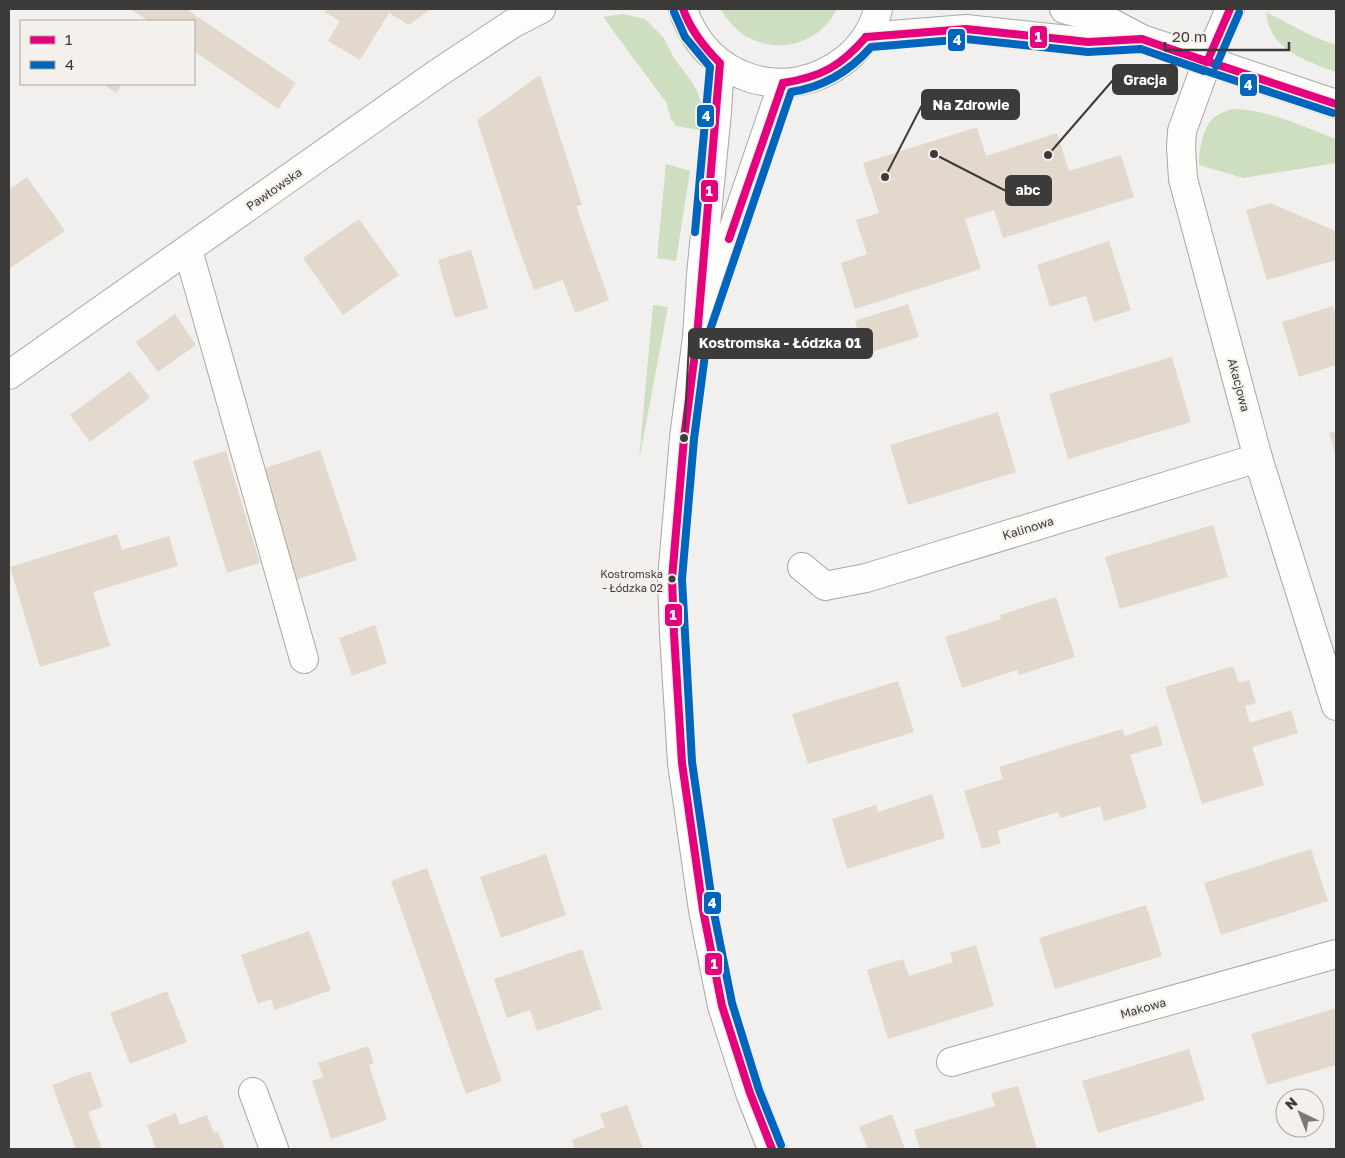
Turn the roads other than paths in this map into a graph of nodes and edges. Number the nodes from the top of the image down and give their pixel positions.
1 (683, 9) edge
2 (878, 9) edge
3 (1064, 9) edge
4 (1230, 9) edge
5 (522, 13) edge
6 (866, 37) junction
7 (1142, 39) junction
8 (1207, 62) junction
9 (720, 63) junction
10 (783, 83) junction
11 (1336, 104) edge
12 (188, 250) junction
13 (697, 337) junction
14 (9, 375) edge
15 (1258, 458) junction
16 (802, 567) dead end
17 (304, 659) dead end
18 (1336, 706) edge
19 (1336, 954) edge
20 (951, 1062) dead end
21 (253, 1092) dead end
22 (274, 1149) edge
23 (772, 1149) edge

1 - 9 street
2 - 6 street
3 - 7 street
4 - 8 street, Akacjowa
5 - 12 street, Pawłowska
6 - 7 street
6 - 10 street
7 - 8 street
8 - 11 street
8 - 15 street, Akacjowa
9 - 10 street
9 - 13 street
10 - 13 street
12 - 14 street, Pawłowska
12 - 17 street
13 - 23 street
15 - 16 street, Kalinowa
15 - 18 street, Akacjowa
19 - 20 street, Makowa
21 - 22 street

